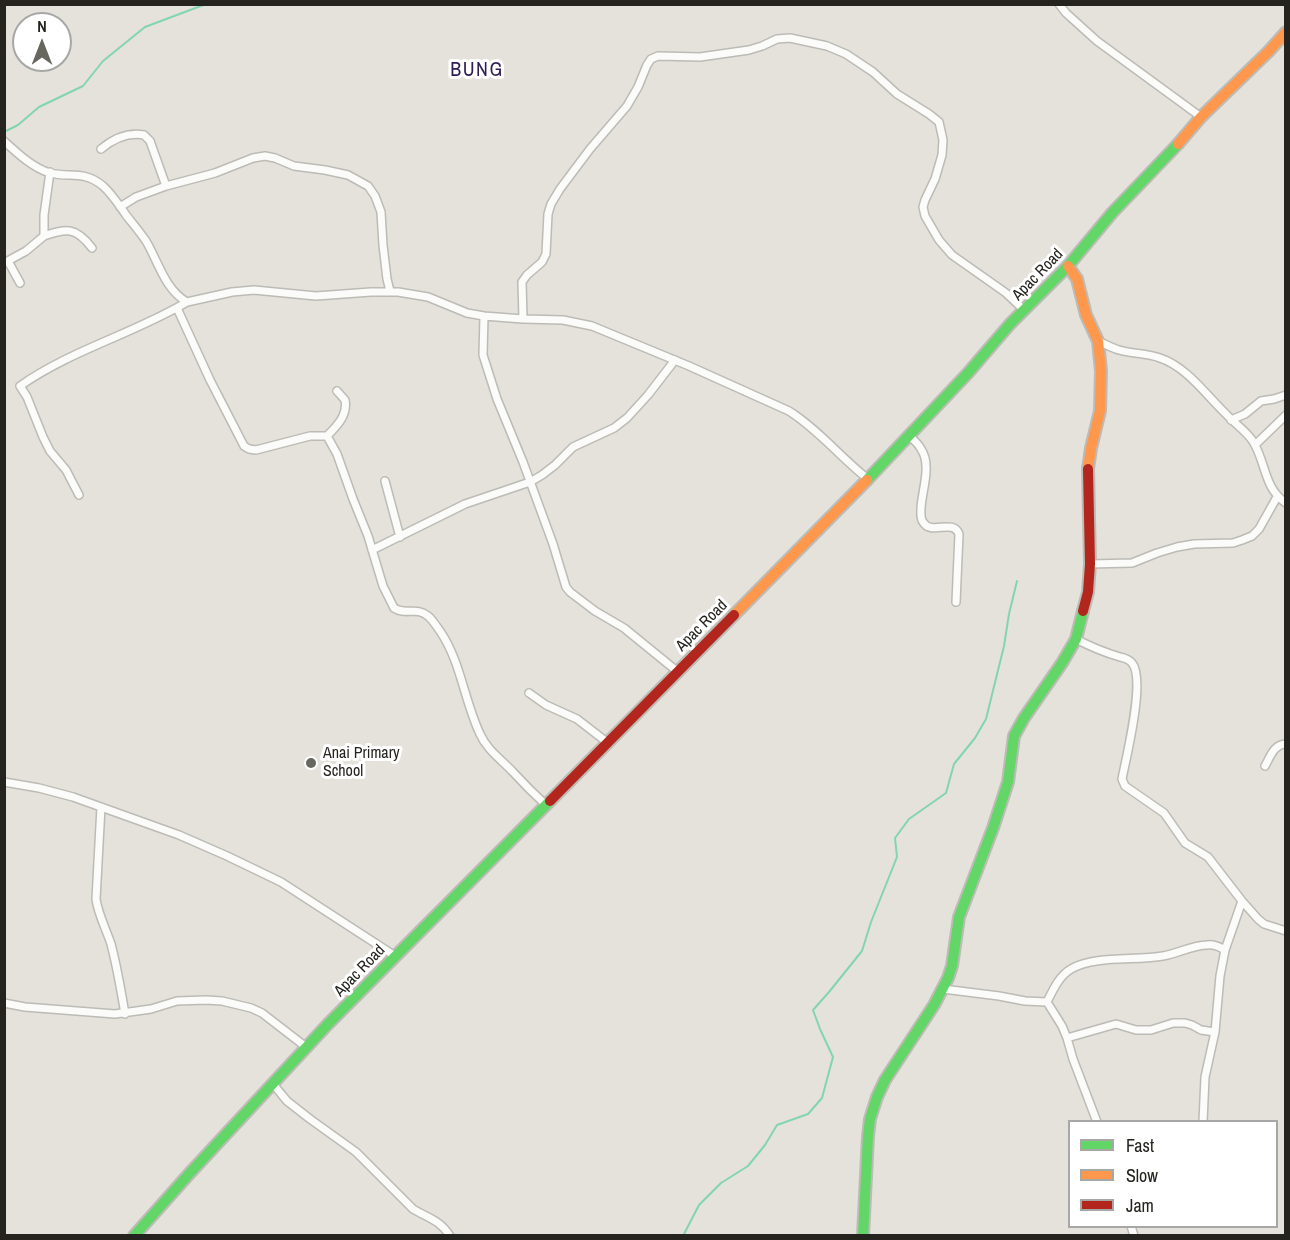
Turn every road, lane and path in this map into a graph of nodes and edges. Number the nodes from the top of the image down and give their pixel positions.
1 (1059, 4) edge
2 (1286, 32) edge
3 (1201, 117) junction
4 (4, 141) edge
5 (100, 149) dead end
6 (50, 172) junction
7 (166, 186) junction
8 (120, 207) junction
9 (44, 236) junction
10 (92, 248) dead end
11 (6, 262) edge
12 (1068, 266) junction
13 (20, 284) dead end
14 (390, 291) junction
15 (187, 302) junction
16 (177, 308) junction
17 (1024, 310) junction
18 (484, 316) junction
19 (523, 319) junction
20 (1098, 341) junction
21 (675, 360) junction
22 (337, 391) dead end
23 (1286, 395) edge
24 (1286, 415) edge
25 (1231, 420) junction
26 (908, 435) junction
27 (327, 436) junction
28 (1255, 445) junction
29 (868, 479) junction
30 (385, 481) dead end
31 (530, 482) junction
32 (79, 495) dead end
33 (1277, 497) junction
34 (1286, 503) edge
35 (400, 537) junction
36 (372, 550) junction
37 (1090, 564) junction
38 (956, 602) dead end
39 (1076, 639) junction
40 (678, 672) junction
41 (529, 693) dead end
42 (608, 743) junction
43 (1286, 744) edge
44 (1265, 766) dead end
45 (4, 782) edge
46 (546, 805) junction
47 (101, 807) junction
48 (1242, 901) junction
49 (1286, 931) edge
50 (1225, 950) junction
51 (395, 956) junction
52 (943, 989) junction
53 (1047, 1002) junction
54 (4, 1003) edge
55 (125, 1014) junction
56 (1215, 1032) junction
57 (1067, 1038) junction
58 (306, 1047) junction
59 (273, 1084) junction
60 (1096, 1120) edge
61 (1203, 1120) edge
62 (134, 1236) edge
63 (450, 1236) edge
64 (863, 1236) edge

1 - 3 street
2 - 3 main road, Apac Road
3 - 12 main road, Apac Road
4 - 6 street
5 - 7 street
6 - 8 street
6 - 9 street
7 - 8 street
7 - 14 street
8 - 15 street
9 - 10 street
9 - 11 street
11 - 13 street
12 - 17 main road, Apac Road
12 - 20 main road
14 - 15 street
14 - 18 street
15 - 16 street
16 - 27 street
16 - 32 street
17 - 19 street
17 - 26 main road, Apac Road
18 - 19 street
18 - 31 street
19 - 21 street
20 - 25 street
20 - 37 main road
21 - 29 street
21 - 31 street
22 - 27 street
23 - 25 street
24 - 28 street
25 - 28 street
26 - 29 main road, Apac Road
26 - 38 street
27 - 36 street
28 - 33 street
29 - 40 main road, Apac Road
30 - 35 street
31 - 35 street
31 - 40 street
33 - 34 street
33 - 37 street
35 - 36 street
36 - 46 street
37 - 39 main road
39 - 48 street
39 - 52 main road
40 - 42 main road, Apac Road
41 - 42 street
42 - 46 main road, Apac Road
43 - 44 street
45 - 47 street
46 - 51 main road, Apac Road
47 - 51 street
47 - 55 street
48 - 49 street
48 - 50 street
50 - 53 street
50 - 56 street
51 - 58 main road, Apac Road
52 - 53 street
52 - 64 main road
53 - 57 street
54 - 55 street
55 - 58 street
56 - 57 street
56 - 61 street
57 - 60 street
58 - 59 main road, Apac Road
59 - 62 main road, Apac Road
59 - 63 street

